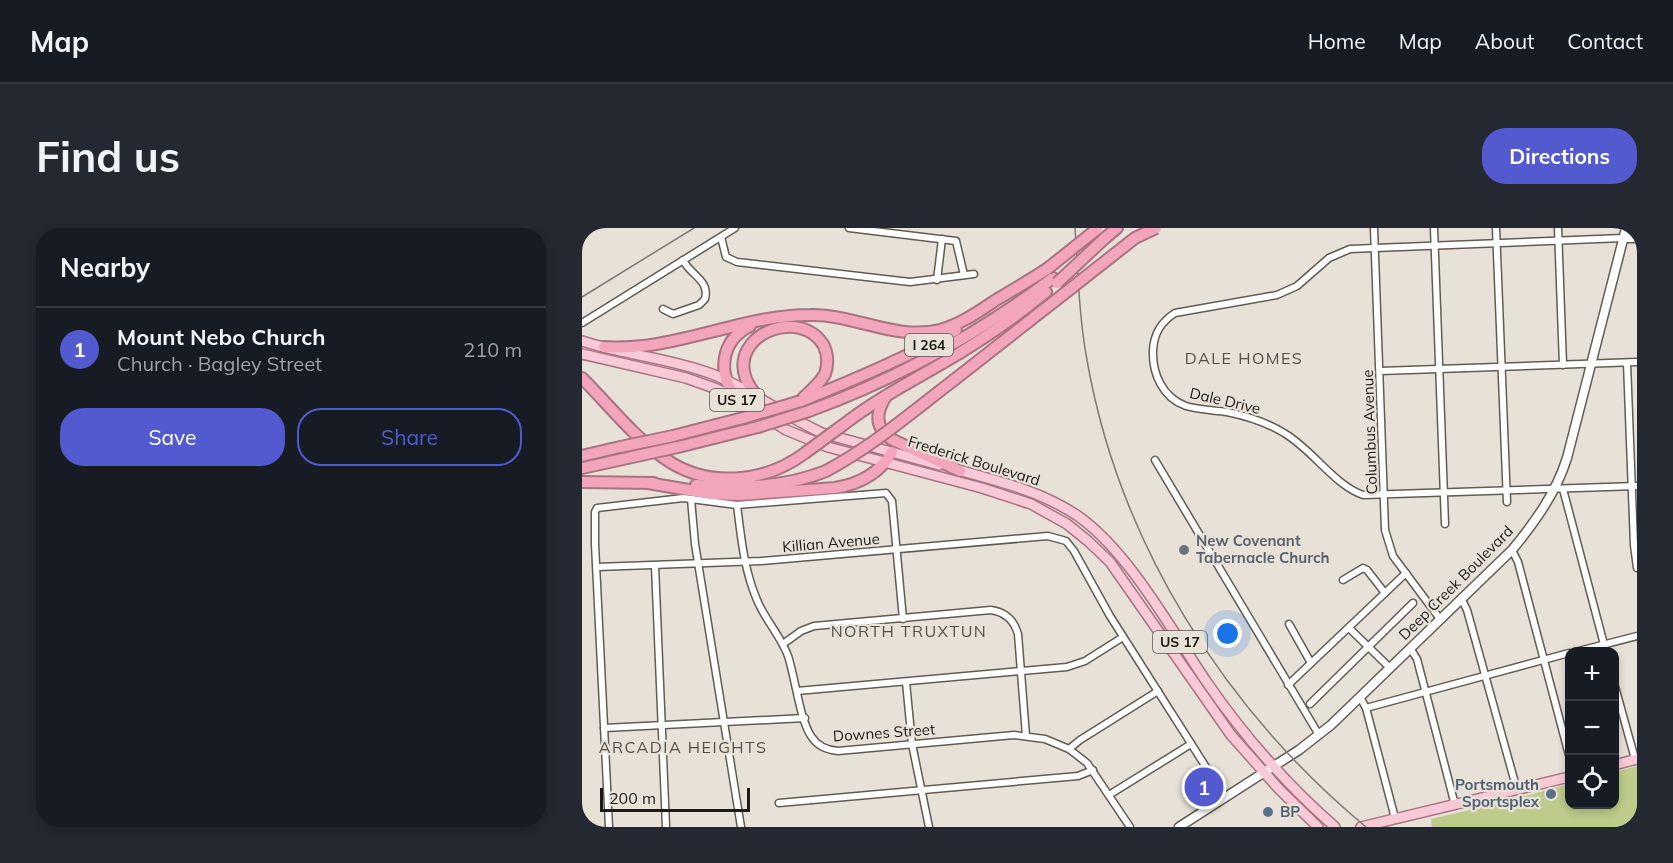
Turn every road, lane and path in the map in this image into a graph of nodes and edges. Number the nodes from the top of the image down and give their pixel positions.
1 (735, 228) edge
2 (849, 228) edge
3 (1098, 228) edge
4 (1117, 228) edge
5 (1156, 228) edge
6 (1374, 228) edge
7 (1434, 228) edge
8 (1496, 228) edge
9 (1558, 228) edge
10 (1626, 228) edge
11 (721, 237) junction
12 (1623, 238) junction
13 (1637, 238) edge
14 (942, 239) junction
15 (1558, 241) junction
16 (1497, 243) junction
17 (1435, 245) junction
18 (1375, 248) junction
19 (683, 260) junction
20 (974, 273) dead end
21 (964, 275) junction
22 (1052, 277) junction
23 (937, 280) junction
24 (663, 309) dead end
25 (773, 317) junction
26 (582, 323) edge
27 (582, 341) edge
28 (604, 347) junction
29 (582, 354) edge
30 (1637, 362) edge
31 (1627, 363) junction
32 (1591, 364) junction
33 (1563, 365) junction
34 (1501, 367) junction
35 (1439, 369) junction
36 (1380, 371) junction
37 (582, 378) edge
38 (725, 380) junction
39 (889, 393) junction
40 (737, 399) junction
41 (759, 399) junction
42 (801, 401) junction
43 (892, 452) junction
44 (582, 456) edge
45 (1155, 460) dead end
46 (885, 464) junction
47 (582, 468) edge
48 (960, 471) junction
49 (582, 482) edge
50 (648, 483) junction
51 (1634, 486) edge
52 (1559, 490) junction
53 (1506, 492) junction
54 (1443, 494) junction
55 (1384, 495) junction
56 (691, 499) junction
57 (1507, 502) dead end
58 (737, 505) junction
59 (1084, 521) junction
60 (1444, 524) dead end
61 (1077, 531) junction
62 (1067, 543) junction
63 (897, 549) junction
64 (1512, 550) junction
65 (746, 562) junction
66 (698, 564) junction
67 (655, 566) junction
68 (597, 567) junction
69 (1637, 568) edge
70 (1406, 573) junction
71 (1343, 580) dead end
72 (1385, 593) junction
73 (1461, 598) junction
74 (1413, 603) dead end
75 (903, 619) junction
76 (1440, 619) junction
77 (1289, 624) dead end
78 (1349, 628) junction
79 (1637, 636) edge
80 (1123, 637) junction
81 (783, 644) junction
82 (1368, 646) junction
83 (1605, 647) edge
84 (1608, 647) edge
85 (1410, 648) junction
86 (1565, 654) edge
87 (1545, 659) junction
88 (1311, 663) junction
89 (1390, 668) junction
90 (1021, 671) junction
91 (1485, 675) junction
92 (906, 682) junction
93 (1288, 685) junction
94 (1426, 690) junction
95 (797, 691) junction
96 (1158, 691) junction
97 (1360, 697) junction
98 (1619, 700) edge
99 (1310, 704) dead end
100 (1366, 708) junction
101 (805, 718) junction
102 (725, 723) junction
103 (661, 726) junction
104 (604, 728) junction
105 (1318, 735) junction
106 (1026, 736) junction
107 (1565, 739) edge
108 (912, 744) junction
109 (1191, 744) junction
110 (1069, 749) junction
111 (1636, 759) edge
112 (1619, 764) edge
113 (1273, 766) junction
114 (1093, 770) junction
115 (1263, 772) junction
116 (1565, 778) edge
117 (920, 790) junction
118 (1516, 790) junction
119 (1109, 795) junction
120 (1225, 797) junction
121 (779, 803) dead end
122 (1455, 804) junction
123 (1395, 818) junction
124 (609, 827) edge
125 (666, 827) edge
126 (741, 827) edge
127 (929, 827) edge
128 (1130, 827) edge
129 (1179, 827) edge
130 (1318, 827) edge
131 (1335, 827) edge
132 (1361, 827) edge

1 - 11 street
2 - 14 street
3 - 22 highway, I 264, bridge
4 - 22 highway, I 264, bridge
5 - 50 highway, bridge
6 - 18 street, Columbus Avenue
7 - 17 street
8 - 16 street
9 - 15 street
10 - 12 street, Deep Creek Boulevard
11 - 19 street
11 - 23 street
12 - 13 street
12 - 15 street, Dale Drive
12 - 32 street, Deep Creek Boulevard
14 - 21 street
14 - 23 street
15 - 16 street, Dale Drive
15 - 33 street
16 - 17 street, Dale Drive
16 - 34 street
17 - 18 street, Dale Drive
17 - 35 street
18 - 36 street, Columbus Avenue
18 - 55 street, Dale Drive
19 - 24 street
19 - 26 street
20 - 21 street
21 - 23 street
22 - 25 highway
22 - 39 highway
22 - 42 highway, I 264
22 - 47 highway, I 264, bridge
25 - 28 highway
25 - 38 highway
27 - 28 main road, Frederick Boulevard / US 17
28 - 38 main road, Frederick Boulevard / US 17
29 - 40 main road, Frederick Boulevard / US 17
30 - 31 street
31 - 32 street
31 - 51 street
32 - 33 street
32 - 52 street, Deep Creek Boulevard
33 - 34 street
34 - 35 street
34 - 53 street
35 - 36 street
35 - 54 street
36 - 55 street, Columbus Avenue
37 - 39 highway, bridge
38 - 40 highway
38 - 41 main road, Frederick Boulevard / US 17
39 - 48 highway
40 - 46 main road, Frederick Boulevard / US 17
41 - 42 highway
41 - 43 main road, Frederick Boulevard / US 17
42 - 44 highway, I 264, bridge
43 - 46 highway
43 - 48 main road, Frederick Boulevard / US 17
45 - 93 street
46 - 50 highway
46 - 61 main road, Frederick Boulevard / US 17
48 - 59 main road, Frederick Boulevard / US 17
49 - 50 highway
51 - 52 street, Dale Drive
51 - 69 street
52 - 53 street, Dale Drive
52 - 64 street, Deep Creek Boulevard
52 - 83 street
53 - 54 street, Dale Drive
53 - 57 street
54 - 55 street, Dale Drive
54 - 60 street
55 - 70 street, Columbus Avenue
56 - 58 street
56 - 66 street
56 - 68 street
58 - 63 street
58 - 65 street, Downes Street
59 - 61 street
59 - 113 main road, Frederick Boulevard / US 17
61 - 62 street
61 - 115 main road, Frederick Boulevard / US 17
62 - 63 street, Killian Avenue
62 - 80 street
63 - 65 street, Killian Avenue
63 - 75 street
64 - 73 street, Deep Creek Boulevard
64 - 87 street
65 - 66 street, Killian Avenue
65 - 81 street, Downes Street
66 - 67 street, Killian Avenue
66 - 102 street
67 - 68 street, Killian Avenue
67 - 103 street
68 - 104 street
70 - 72 street
70 - 76 street, Columbus Avenue
71 - 72 street
72 - 78 street
73 - 76 street, Deep Creek Boulevard
73 - 91 street
74 - 82 street
75 - 81 street
75 - 90 street
76 - 85 street, Deep Creek Boulevard
77 - 88 street
78 - 82 street
78 - 88 street
79 - 84 street
80 - 90 street
80 - 96 street
81 - 95 street, Downes Street
82 - 89 street
82 - 99 street
85 - 89 street, Deep Creek Boulevard
85 - 94 street
86 - 87 street
87 - 91 street
87 - 107 street
88 - 93 street
89 - 97 street, Deep Creek Boulevard
90 - 92 street
90 - 106 street
91 - 94 street
91 - 118 street
92 - 95 street
92 - 108 street
93 - 105 street
94 - 100 street
94 - 122 street
95 - 101 street, Downes Street
96 - 109 street
96 - 110 street
97 - 100 street
97 - 105 street, Deep Creek Boulevard
98 - 111 street
100 - 123 street
101 - 102 street
101 - 108 street, Downes Street
102 - 103 street
102 - 126 street
103 - 104 street
103 - 125 street
104 - 124 street
105 - 113 street, Deep Creek Boulevard
106 - 108 street, Downes Street
106 - 110 street, Downes Street
108 - 117 street
109 - 119 street
109 - 120 street
110 - 114 street, Downes Street
111 - 112 main road
113 - 115 street, Deep Creek Boulevard
113 - 131 main road, Frederick Boulevard / US 17
114 - 117 street
114 - 119 street, Downes Street
115 - 120 street, Deep Creek Boulevard
115 - 130 main road, Frederick Boulevard / US 17
116 - 118 main road
117 - 121 street
117 - 127 street
118 - 122 main road
119 - 128 street, Downes Street
120 - 129 street, Deep Creek Boulevard
122 - 123 main road
123 - 132 main road

